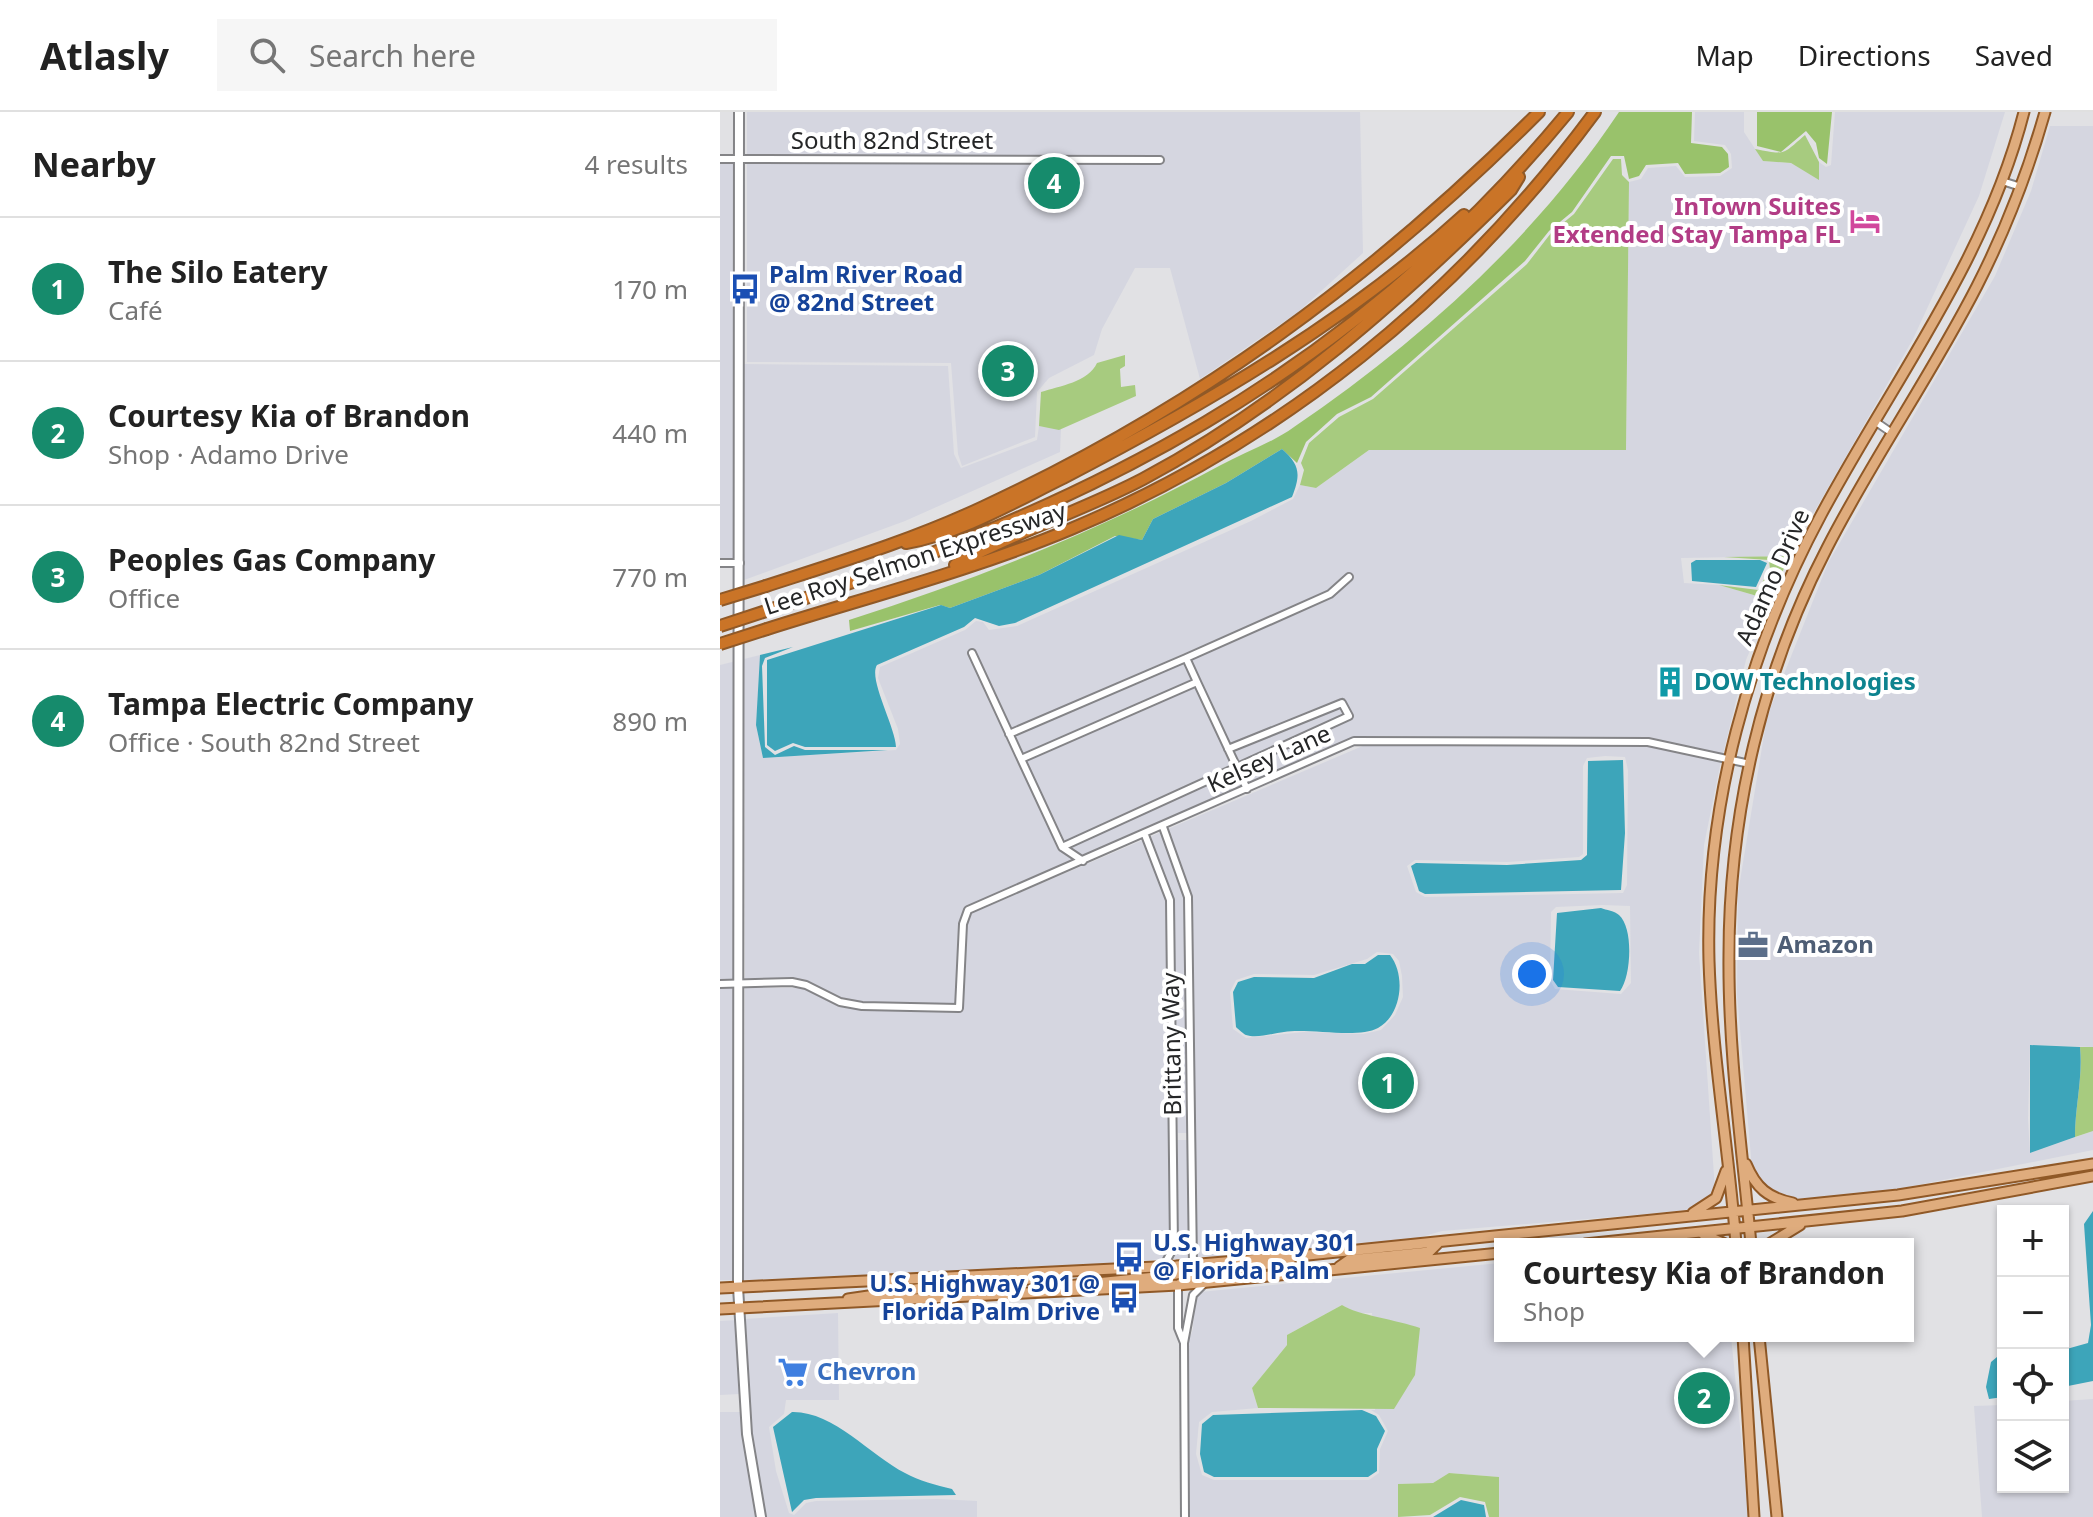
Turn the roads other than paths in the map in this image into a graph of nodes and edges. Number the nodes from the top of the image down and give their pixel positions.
1 (739, 112) edge
2 (1539, 112) edge
3 (1568, 112) edge
4 (1595, 112) edge
5 (2024, 112) edge
6 (2045, 112) edge
7 (1533, 155) junction
8 (720, 159) edge
9 (739, 159) junction
10 (1160, 160) dead end
11 (1510, 180) junction
12 (2002, 181) junction
13 (2021, 187) junction
14 (1876, 422) junction
15 (1892, 433) junction
16 (887, 547) junction
17 (720, 563) edge
18 (740, 563) junction
19 (944, 574) junction
20 (1349, 577) dead end
21 (720, 600) edge
22 (720, 626) edge
23 (720, 644) edge
24 (972, 653) dead end
25 (1186, 658) junction
26 (1197, 682) junction
27 (1009, 734) junction
28 (1228, 749) junction
29 (1021, 759) junction
30 (1731, 759) junction
31 (1750, 764) junction
32 (1237, 767) junction
33 (1247, 789) junction
34 (1163, 827) junction
35 (1145, 835) junction
36 (1062, 847) junction
37 (1084, 861) junction
38 (720, 984) edge
39 (741, 984) junction
40 (1171, 1006) junction
41 (1189, 1006) junction
42 (1191, 1136) junction
43 (1174, 1137) junction
44 (1743, 1157) junction
45 (2093, 1164) edge
46 (1728, 1168) junction
47 (2093, 1176) edge
48 (1804, 1205) junction
49 (1748, 1211) junction
50 (1733, 1212) junction
51 (1684, 1217) junction
52 (1807, 1221) junction
53 (1749, 1227) junction
54 (1734, 1228) junction
55 (1695, 1232) junction
56 (1640, 1238) edge
57 (1710, 1238) edge
58 (1735, 1238) edge
59 (1750, 1238) edge
60 (1779, 1238) edge
61 (1439, 1242) junction
62 (1494, 1254) edge
63 (1308, 1255) junction
64 (1193, 1265) junction
65 (1163, 1267) junction
66 (1336, 1269) junction
67 (1079, 1271) junction
68 (953, 1277) junction
69 (1207, 1282) junction
70 (1178, 1285) junction
71 (738, 1287) junction
72 (720, 1288) edge
73 (1021, 1294) junction
74 (952, 1298) junction
75 (830, 1304) junction
76 (739, 1308) junction
77 (720, 1309) edge
78 (1743, 1342) edge
79 (1760, 1342) edge
80 (1184, 1343) junction
81 (761, 1517) edge
82 (1185, 1517) edge
83 (1754, 1517) edge
84 (1777, 1517) edge

1 - 9 street
2 - 16 highway, Lee Roy Selmon Expressway
3 - 7 highway
4 - 19 highway, Lee Roy Selmon Expressway
5 - 12 main road, Adamo Drive
6 - 13 main road, Adamo Drive
7 - 11 highway
7 - 19 highway
8 - 9 street, South 82nd Street
9 - 10 street, South 82nd Street
9 - 18 street
11 - 16 highway
11 - 22 highway, bridge
12 - 13 street
12 - 14 main road, Adamo Drive
13 - 15 main road, Adamo Drive
14 - 15 street
14 - 30 main road, Adamo Drive
15 - 31 main road, Adamo Drive
16 - 21 highway, Lee Roy Selmon Expressway, bridge
17 - 18 street
18 - 39 street
19 - 23 highway, Lee Roy Selmon Expressway, bridge
20 - 25 street
24 - 27 street
25 - 26 street
25 - 27 street
26 - 28 street
26 - 29 street
27 - 29 street
28 - 32 street
28 - 32 street
29 - 36 street
30 - 31 street, Kelsey Lane
30 - 33 street, Kelsey Lane
30 - 46 main road, Adamo Drive
31 - 44 main road, Adamo Drive
32 - 33 street
32 - 36 street
33 - 34 street, Kelsey Lane
34 - 35 street, Kelsey Lane
34 - 41 street, Brittany Way
35 - 37 street, Kelsey Lane
35 - 40 street, Brittany Way
36 - 37 street
37 - 39 street, Kelsey Lane
38 - 39 street
39 - 71 street
40 - 41 street
40 - 43 street, Brittany Way
41 - 42 street, Brittany Way
42 - 43 street
42 - 64 street, Brittany Way
43 - 65 street, Brittany Way
44 - 48 main road
44 - 49 main road, Adamo Drive
45 - 48 main road
46 - 50 main road, Adamo Drive
46 - 51 main road
47 - 52 main road
48 - 49 main road
49 - 50 main road
49 - 53 main road, Adamo Drive
50 - 51 main road
50 - 54 main road, Adamo Drive
51 - 61 main road
52 - 53 main road
52 - 60 main road
53 - 54 main road
53 - 59 main road, Adamo Drive
54 - 55 main road
54 - 58 main road, Adamo Drive
55 - 56 main road
55 - 57 main road
61 - 63 main road
61 - 66 main road
62 - 66 main road
63 - 64 main road
63 - 70 main road
64 - 65 main road
64 - 73 main road
65 - 67 main road
66 - 69 main road
67 - 68 main road
67 - 74 main road
68 - 71 main road
68 - 75 main road
69 - 70 main road
69 - 80 street
70 - 73 main road
70 - 80 street
71 - 72 main road
71 - 76 street
73 - 74 main road
74 - 75 main road
75 - 76 main road
76 - 77 main road
76 - 81 street
78 - 83 main road
79 - 84 main road
80 - 82 street

